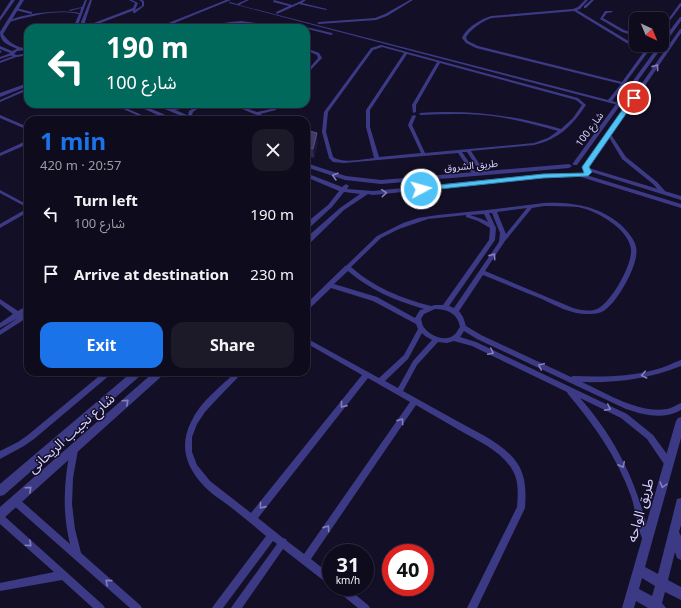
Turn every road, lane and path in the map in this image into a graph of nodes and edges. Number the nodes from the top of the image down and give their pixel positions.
1 (13, 0) edge
2 (22, 0) edge
3 (86, 0) edge
4 (91, 0) edge
5 (130, 0) edge
6 (140, 0) edge
7 (248, 0) edge
8 (305, 0) edge
9 (406, 0) edge
10 (412, 0) edge
11 (587, 0) edge
12 (593, 0) edge
13 (274, 1) dead end
14 (215, 2) dead end
15 (230, 2) edge
16 (300, 3) junction
17 (681, 4) edge
18 (10, 6) junction
19 (292, 6) junction
20 (17, 7) junction
21 (84, 7) junction
22 (326, 9) dead end
23 (578, 10) junction
24 (612, 12) dead end
25 (277, 13) junction
26 (81, 14) junction
27 (681, 18) edge
28 (0, 20) edge
29 (669, 20) edge
30 (9, 21) junction
31 (600, 22) junction
32 (606, 22) junction
33 (83, 23) joint
34 (309, 23) junction
35 (77, 24) edge
36 (95, 24) joint
37 (101, 24) edge
38 (175, 24) edge
39 (225, 24) edge
40 (254, 24) edge
41 (317, 25) junction
42 (310, 29) edge
43 (619, 29) junction
44 (611, 30) junction
45 (681, 30) edge
46 (629, 33) edge
47 (331, 34) dead end
48 (669, 34) edge
49 (629, 39) edge
50 (629, 41) edge
51 (0, 47) edge
52 (24, 48) edge
53 (24, 50) edge
54 (0, 51) edge
55 (310, 51) edge
56 (645, 52) edge
57 (656, 52) edge
58 (12, 53) junction
59 (406, 53) junction
60 (24, 55) edge
61 (18, 56) junction
62 (0, 58) edge
63 (24, 58) edge
64 (0, 62) edge
65 (439, 62) junction
66 (310, 69) edge
67 (24, 82) edge
68 (624, 82) junction
69 (24, 86) edge
70 (0, 91) edge
71 (24, 91) edge
72 (0, 95) edge
73 (0, 101) edge
74 (609, 102) junction
75 (618, 104) junction
76 (123, 108) edge
77 (146, 108) edge
78 (180, 108) edge
79 (196, 108) edge
80 (244, 108) edge
81 (168, 109) joint
82 (275, 109) joint
83 (255, 112) junction
84 (414, 114) junction
85 (0, 116) edge
86 (142, 116) edge
87 (164, 116) edge
88 (186, 116) edge
89 (191, 116) edge
90 (264, 116) edge
91 (274, 116) edge
92 (24, 127) edge
93 (562, 131) junction
94 (609, 134) junction
95 (24, 144) edge
96 (469, 151) junction
97 (460, 152) junction
98 (0, 155) edge
99 (424, 155) junction
100 (377, 159) junction
101 (572, 165) junction
102 (310, 167) edge
103 (586, 168) junction
104 (475, 174) junction
105 (484, 174) junction
106 (580, 176) junction
107 (310, 177) edge
108 (353, 180) junction
109 (362, 181) junction
110 (343, 190) junction
111 (0, 191) edge
112 (663, 192) junction
113 (367, 193) junction
114 (681, 198) edge
115 (24, 205) edge
116 (681, 206) edge
117 (530, 208) junction
118 (24, 212) edge
119 (494, 212) junction
120 (486, 213) junction
121 (462, 214) junction
122 (317, 218) junction
123 (328, 222) junction
124 (310, 224) edge
125 (0, 226) edge
126 (493, 228) junction
127 (310, 238) edge
128 (502, 242) junction
129 (347, 267) junction
130 (482, 272) junction
131 (329, 285) junction
132 (0, 301) edge
133 (310, 304) edge
134 (445, 307) junction
135 (430, 308) junction
136 (455, 312) junction
137 (23, 315) edge
138 (418, 322) junction
139 (0, 326) edge
140 (463, 327) junction
141 (421, 330) junction
142 (0, 333) edge
143 (454, 338) junction
144 (436, 340) junction
145 (310, 342) edge
146 (681, 363) edge
147 (367, 374) junction
148 (104, 376) edge
149 (133, 376) edge
150 (156, 376) edge
151 (236, 376) edge
152 (565, 377) junction
153 (380, 381) junction
154 (558, 384) junction
155 (566, 388) junction
156 (400, 392) junction
157 (415, 401) junction
158 (681, 406) edge
159 (681, 421) edge
160 (74, 449) junction
161 (0, 455) edge
162 (669, 464) junction
163 (11, 481) junction
164 (0, 486) edge
165 (0, 491) edge
166 (15, 501) junction
167 (681, 503) edge
168 (0, 514) edge
169 (0, 518) edge
170 (252, 519) junction
171 (674, 531) junction
172 (272, 535) junction
173 (647, 541) junction
174 (283, 542) junction
175 (681, 554) edge
176 (78, 557) junction
177 (305, 560) junction
178 (639, 570) junction
179 (322, 574) edge
180 (63, 575) junction
181 (661, 583) junction
182 (0, 587) edge
183 (633, 592) junction
184 (681, 594) edge
185 (350, 596) edge
186 (657, 607) edge
187 (100, 608) edge
188 (137, 608) edge
189 (217, 608) edge
190 (236, 608) edge
191 (365, 608) edge
192 (472, 608) edge
193 (628, 608) edge

1 - 18 street
2 - 20 street
3 - 21 street
4 - 33 street
5 - 36 street
6 - 37 street
7 - 15 street
8 - 16 street
9 - 34 street
10 - 41 street
11 - 23 street
12 - 23 street
13 - 19 street
14 - 15 street
15 - 25 street
15 - 34 street
15 - 38 street
16 - 19 street
16 - 22 street
17 - 29 street
18 - 20 street
18 - 28 street
19 - 25 street
20 - 21 street
20 - 30 street
21 - 26 street
23 - 31 street
23 - 44 street
23 - 68 street
24 - 32 street
25 - 34 street
26 - 30 street
26 - 35 street
27 - 48 street, شارع 100
30 - 52 street
31 - 32 street
31 - 44 street
32 - 43 street
33 - 36 street
34 - 41 street
39 - 40 street
41 - 74 street
42 - 47 street
43 - 44 street
43 - 46 street
44 - 49 street
44 - 50 street
94 -> 45 street, شارع 100
51 - 58 street
53 - 58 street
54 - 58 street
55 - 66 street
56 - 68 street
57 - 75 street, شارع 100
58 - 61 street
58 - 62 street
59 - 65 street
59 - 100 street
59 - 100 street
60 - 61 street
61 - 63 street
61 - 64 street
65 - 84 street
65 - 93 street
67 - 70 street
68 - 74 street
69 - 72 street
71 - 73 street
74 - 75 street
75 - 101 street, شارع 100
76 - 86 street
77 - 87 street
78 - 81 street
79 - 89 street
80 - 83 street
81 - 88 street
82 - 83 street
82 - 91 street
83 - 90 street
84 - 93 street
84 - 99 street
85 - 92 street
93 - 96 street
94 - 103 street, شارع 100
94 - 112 street
95 - 98 street
96 - 97 street
96 - 105 street
97 - 99 street
97 - 104 street
99 - 100 street
101 - 103 street
101 - 105 street, طريق الشروق
101 - 106 street
108 -> 102 street, طريق الشروق
103 - 106 street, شارع 100
103 - 112 street
104 - 105 street, طريق الشروق
104 - 109 street, طريق الشروق
113 -> 106 street, طريق الشروق
106 - 116 street, طريق الشروق
107 - 110 street, طريق الشروق
108 - 109 street, طريق الشروق
108 - 110 street
109 - 113 street
110 - 113 street, طريق الشروق
110 - 122 street
111 - 115 street
112 - 114 street
113 - 123 street
117 - 119 street
117 - 128 street
117 - 130 street
118 - 125 street
119 - 120 street
119 - 128 street
120 - 121 street
120 - 126 street
121 - 126 street
121 - 129 street
122 - 123 street
122 - 124 street
123 - 127 street
126 - 134 street
130 -> 128 street
129 - 131 street
129 - 135 street
130 - 136 street
131 - 133 street
131 - 138 street
132 - 137 street
134 - 135 street
134 - 136 street
135 - 138 street
136 - 140 street
137 - 139 street
137 - 142 street
138 - 141 street
140 - 143 street
152 -> 140 street
141 - 144 street
141 - 153 street
143 - 144 street
143 -> 154 street
144 - 156 street
145 - 147 street
146 -> 152 street
147 - 153 street
147 -> 170 street
148 - 161 street
149 - 163 street, شارع نجيب الريحانى
160 -> 150 street, شارع نجيب الريحانى
151 - 170 street
152 - 154 street
152 - 158 street
153 - 156 street
154 - 155 street
155 -> 162 street
155 -> 173 street
156 - 157 street
177 -> 157 street
157 - 192 street
159 - 162 street, طريق الواحه
166 -> 160 street, شارع نجيب الريحانى
160 - 176 street
162 -> 173 street, طريق الواحه
163 - 164 street
163 - 165 street, شارع نجيب الريحانى
166 - 168 street, شارع نجيب الريحانى
166 - 176 street
167 - 171 street
169 -> 180 street
170 - 172 street
171 - 175 street
171 - 181 street
172 - 174 street
172 - 189 street
173 - 178 street, طريق الواحه
174 - 177 street
174 - 190 street
188 -> 176 street
177 - 179 street
178 - 181 street
178 - 183 street, طريق الواحه
180 - 182 street
180 - 187 street
181 - 184 street
181 - 186 street
183 - 186 street
183 - 193 street, طريق الواحه
185 - 191 street

